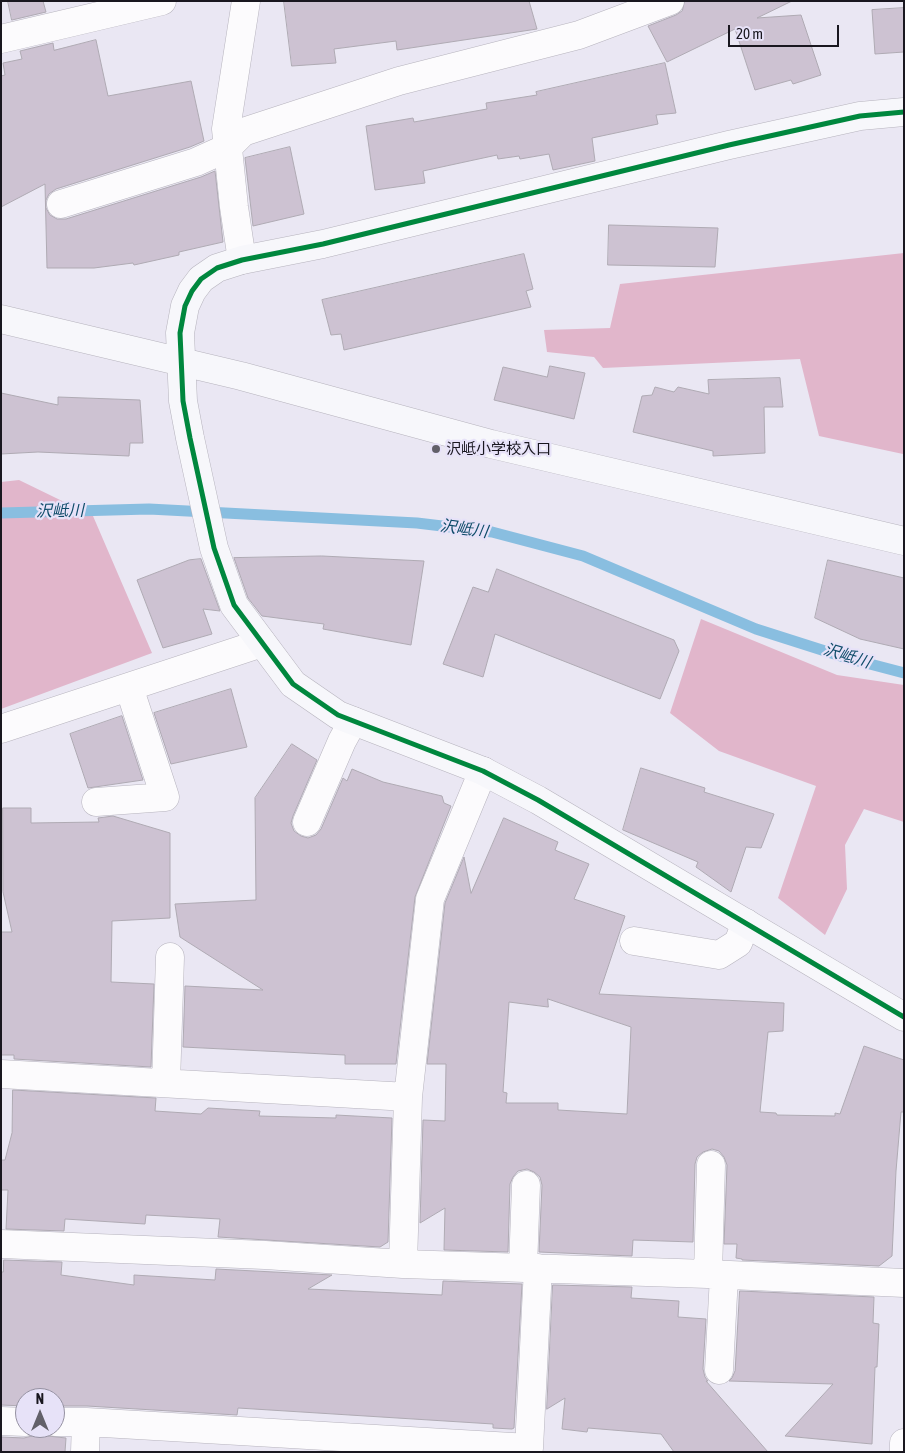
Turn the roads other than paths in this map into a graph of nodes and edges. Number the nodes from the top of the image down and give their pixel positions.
1 (162, 1) edge
2 (246, 1) edge
3 (670, 1) edge
4 (1, 39) edge
5 (904, 112) edge
6 (227, 148) junction
7 (61, 204) dead end
8 (242, 260) junction
9 (1, 319) edge
10 (180, 361) junction
11 (904, 541) edge
12 (262, 643) junction
13 (129, 687) junction
14 (353, 722) junction
15 (1, 728) edge
16 (483, 771) junction
17 (96, 802) dead end
18 (307, 822) dead end
19 (746, 923) junction
20 (634, 941) dead end
21 (170, 957) dead end
22 (904, 1017) edge
23 (1, 1074) edge
24 (166, 1084) junction
25 (408, 1097) junction
26 (712, 1165) dead end
27 (526, 1185) dead end
28 (1, 1244) edge
29 (403, 1264) junction
30 (530, 1268) junction
31 (716, 1275) junction
32 (904, 1283) edge
33 (719, 1370) dead end
34 (1, 1422) edge
35 (15, 1422) edge
36 (65, 1422) edge
37 (86, 1422) junction
38 (904, 1443) edge
39 (530, 1450) edge
40 (85, 1452) edge
41 (904, 1452) edge

1 - 4 street
2 - 6 street
3 - 6 street
5 - 8 street
6 - 7 street
6 - 8 street
8 - 10 street
9 - 10 street
10 - 11 street
10 - 12 street
12 - 13 street
12 - 14 street
13 - 15 street
13 - 17 street
14 - 16 street
14 - 18 street
16 - 19 street
16 - 25 street
19 - 20 street
19 - 22 street
21 - 24 street
23 - 24 street
24 - 25 street
25 - 29 street
26 - 31 street
27 - 30 street
28 - 29 street
29 - 30 street
30 - 31 street
30 - 39 street
31 - 32 street
31 - 33 street
34 - 35 street
36 - 37 street
37 - 39 street
37 - 40 street
38 - 41 street

